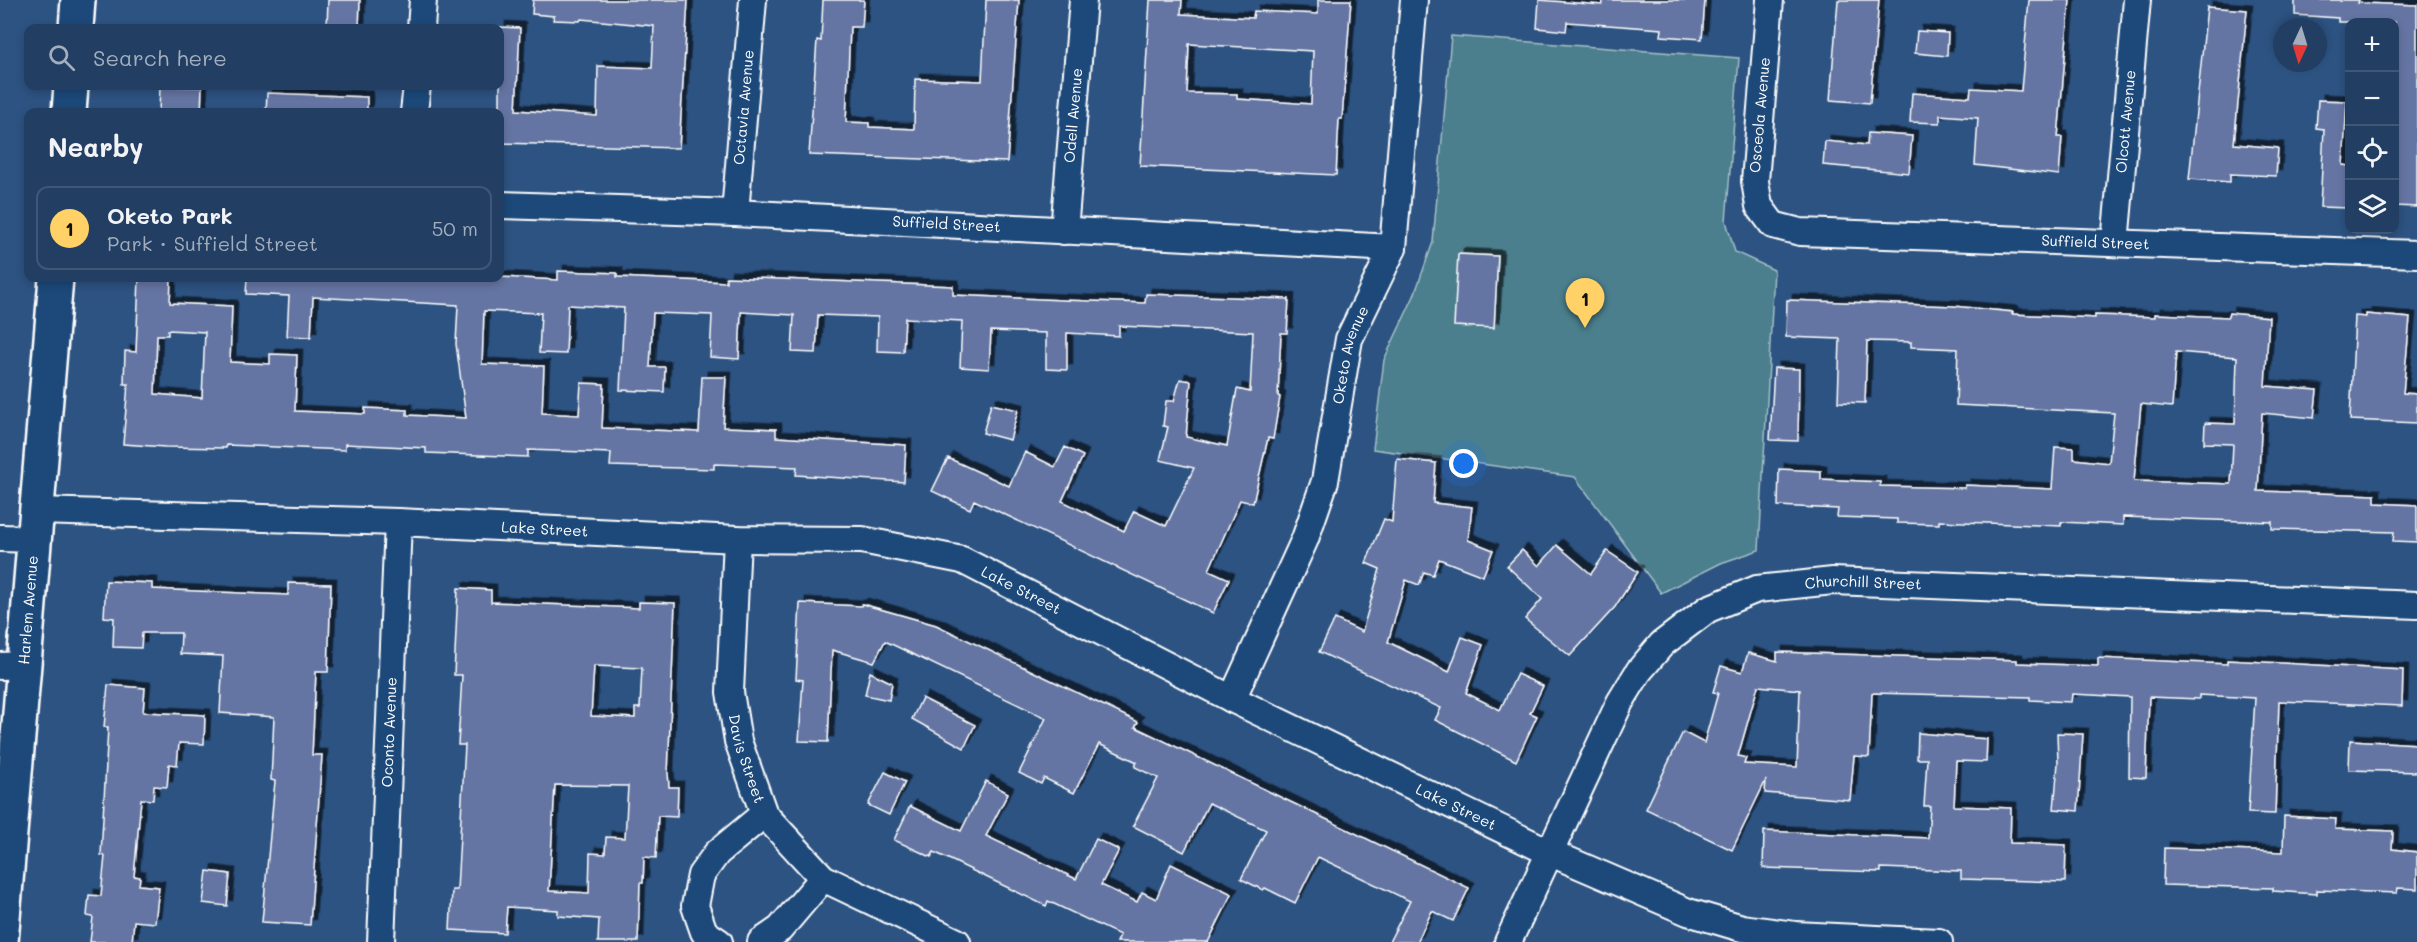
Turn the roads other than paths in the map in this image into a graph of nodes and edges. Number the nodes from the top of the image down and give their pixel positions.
1 (78, 0) edge
2 (423, 0) edge
3 (753, 0) edge
4 (1083, 0) edge
5 (1414, 0) edge
6 (1770, 0) edge
7 (2137, 0) edge
8 (76, 24) edge
9 (421, 24) edge
10 (71, 90) edge
11 (417, 90) edge
12 (69, 108) edge
13 (414, 108) edge
14 (504, 205) edge
15 (735, 213) junction
16 (1773, 225) joint
17 (1064, 231) junction
18 (2115, 243) junction
19 (1393, 248) junction
20 (2417, 254) edge
21 (56, 282) edge
22 (398, 522) junction
23 (37, 525) junction
24 (0, 538) edge
25 (737, 539) junction
26 (2417, 605) edge
27 (13, 665) edge
28 (1232, 699) junction
29 (8, 776) edge
30 (764, 814) junction
31 (1551, 853) junction
32 (822, 878) junction
33 (1, 942) edge
34 (381, 942) edge
35 (719, 942) edge
36 (761, 942) edge
37 (957, 942) edge
38 (1508, 942) edge
39 (1939, 942) edge

1 - 8 main road
2 - 9 street
3 - 15 street, Octavia Avenue
4 - 17 street, Odell Avenue
5 - 19 street, Oketo Avenue
6 - 16 street, Osceola Avenue
7 - 18 street, Olcott Avenue
10 - 12 main road
11 - 13 street
14 - 15 street, Suffield Street
15 - 17 street, Suffield Street
16 - 18 street, Suffield Street
17 - 19 street, Suffield Street
18 - 20 street, Suffield Street
19 - 28 street, Oketo Avenue
21 - 23 main road, Harlem Avenue
22 - 23 street, Lake Street
22 - 25 street, Lake Street
22 - 34 street, Oconto Avenue
23 - 24 street, Lake Street
23 - 27 main road, Harlem Avenue
25 - 28 street, Lake Street
25 - 30 street, Davis Street
26 - 31 street, Churchill Street
27 - 29 main road, Harlem Avenue
28 - 31 street, Lake Street
29 - 33 main road, Harlem Avenue
30 - 32 street, Davis Street
30 - 35 street
31 - 38 street, Churchill Street
31 - 39 street, Lake Street
32 - 36 street
32 - 37 street, Davis Street

